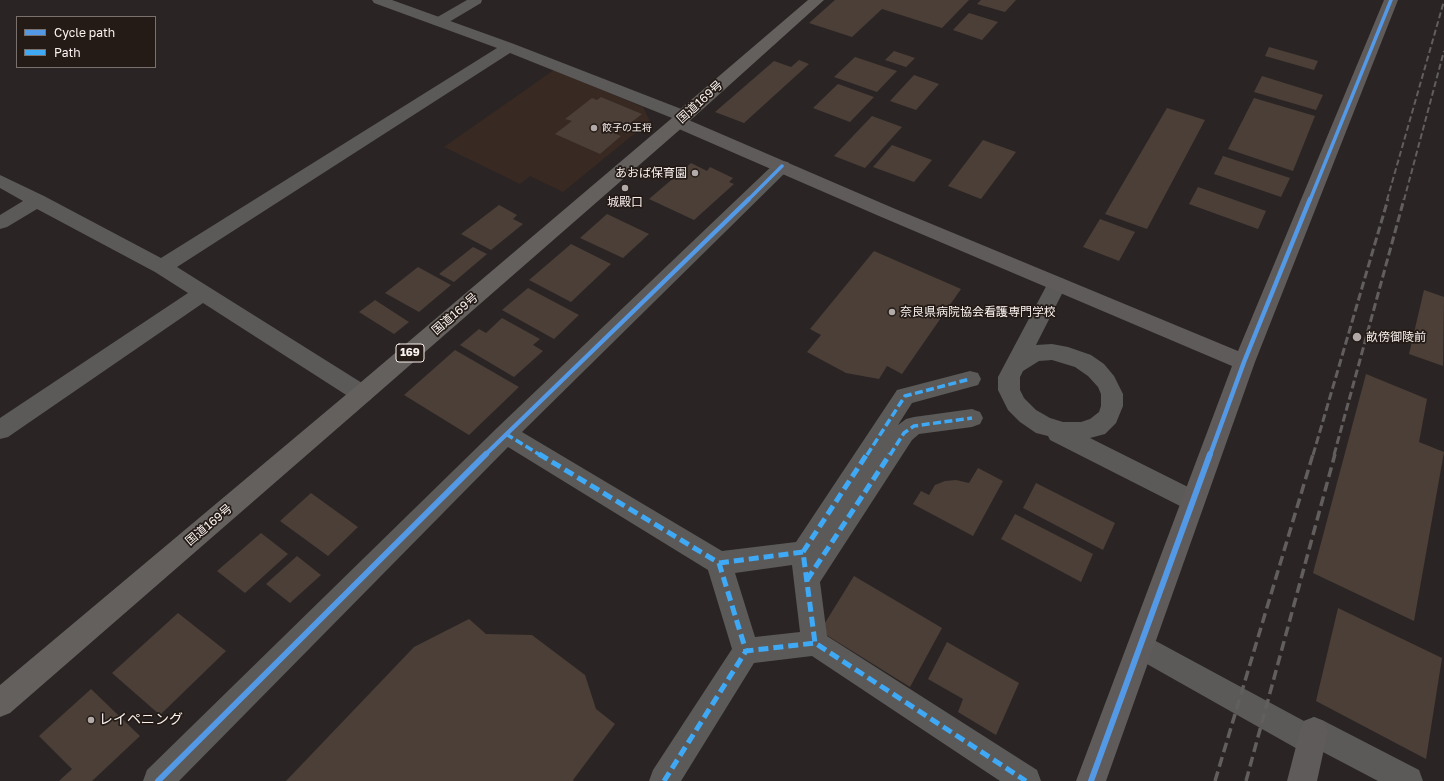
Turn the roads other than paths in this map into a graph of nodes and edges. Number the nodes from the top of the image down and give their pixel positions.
1 (379, 0) edge
2 (476, 0) edge
3 (817, 0) edge
4 (1391, 0) edge
5 (439, 22) junction
6 (509, 47) junction
7 (681, 119) junction
8 (782, 166) junction
9 (0, 181) edge
10 (38, 200) junction
11 (0, 222) edge
12 (162, 267) junction
13 (1057, 284) junction
14 (203, 293) junction
15 (1244, 362) junction
16 (1015, 365) junction
17 (970, 379) dead end
18 (362, 394) junction
19 (972, 418) dead end
20 (1044, 426) junction
21 (0, 430) edge
22 (506, 434) junction
23 (1193, 501) junction
24 (803, 552) junction
25 (719, 564) junction
26 (807, 580) junction
27 (815, 643) junction
28 (1141, 646) junction
29 (746, 651) junction
30 (0, 703) edge
31 (1312, 736) junction
32 (158, 781) edge
33 (664, 781) edge
34 (1026, 781) edge
35 (1091, 781) edge
36 (1302, 781) edge
37 (1408, 781) edge

1 - 5 street
2 - 5 lane
3 - 7 highway, 国道169号 / 169
4 - 15 street
5 - 6 street
6 - 7 street
6 - 12 street
7 - 8 street
7 - 18 highway, 国道169号 / 169
8 - 13 street
8 - 22 street
9 - 10 street
10 - 11 street
10 - 12 street
12 - 14 street
13 - 15 street
13 - 16 street
14 - 18 street
14 - 21 street
15 - 23 street
16 - 20 street
16 - 20 street
17 - 24 street
18 - 30 highway, 国道169号 / 169
19 - 26 street
20 - 23 street
22 - 25 street
22 - 32 street
23 - 28 street
24 - 25 street
24 - 26 street
25 - 29 street
26 - 27 street
27 - 29 street
27 - 34 street
28 - 31 street
28 - 35 street
29 - 33 street
31 - 36 street
31 - 37 street

